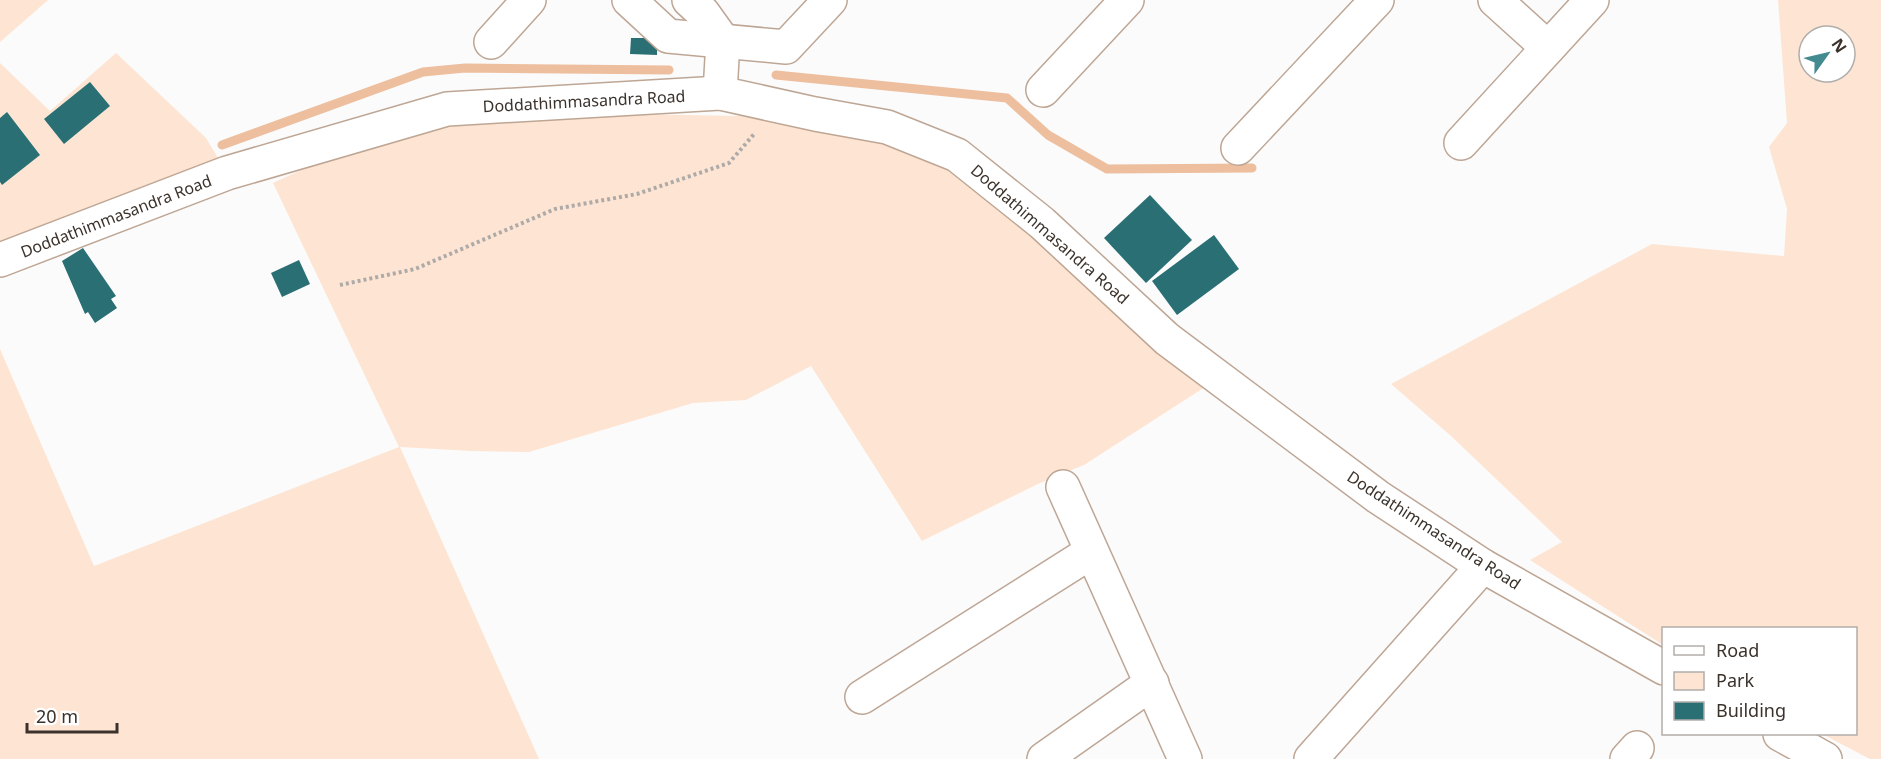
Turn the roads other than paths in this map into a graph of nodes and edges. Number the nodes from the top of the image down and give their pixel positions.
1 (529, 0) edge
2 (629, 0) edge
3 (688, 0) edge
4 (830, 0) edge
5 (1127, 0) edge
6 (1377, 0) edge
7 (1495, 0) edge
8 (1592, 0) edge
9 (723, 41) junction
10 (490, 42) dead end
11 (1548, 48) junction
12 (1043, 90) dead end
13 (720, 93) junction
14 (1461, 143) dead end
15 (1239, 148) dead end
16 (0, 260) edge
17 (1063, 488) dead end
18 (1091, 552) junction
19 (1483, 566) junction
20 (1662, 667) edge
21 (1152, 683) junction
22 (862, 697) dead end
23 (1782, 735) edge
24 (1044, 759) edge
25 (1185, 759) edge
26 (1311, 759) edge
27 (1825, 759) edge

1 - 10 street
2 - 9 street
3 - 9 street
4 - 9 street
5 - 12 street
6 - 15 street
7 - 11 street
8 - 11 street
9 - 13 street
11 - 14 street
13 - 16 street, Doddathimmasandra Road
13 - 19 street, Doddathimmasandra Road
17 - 18 street
18 - 21 street
18 - 22 street
19 - 20 street, Doddathimmasandra Road
19 - 26 street
21 - 24 street
21 - 25 street
23 - 27 street

